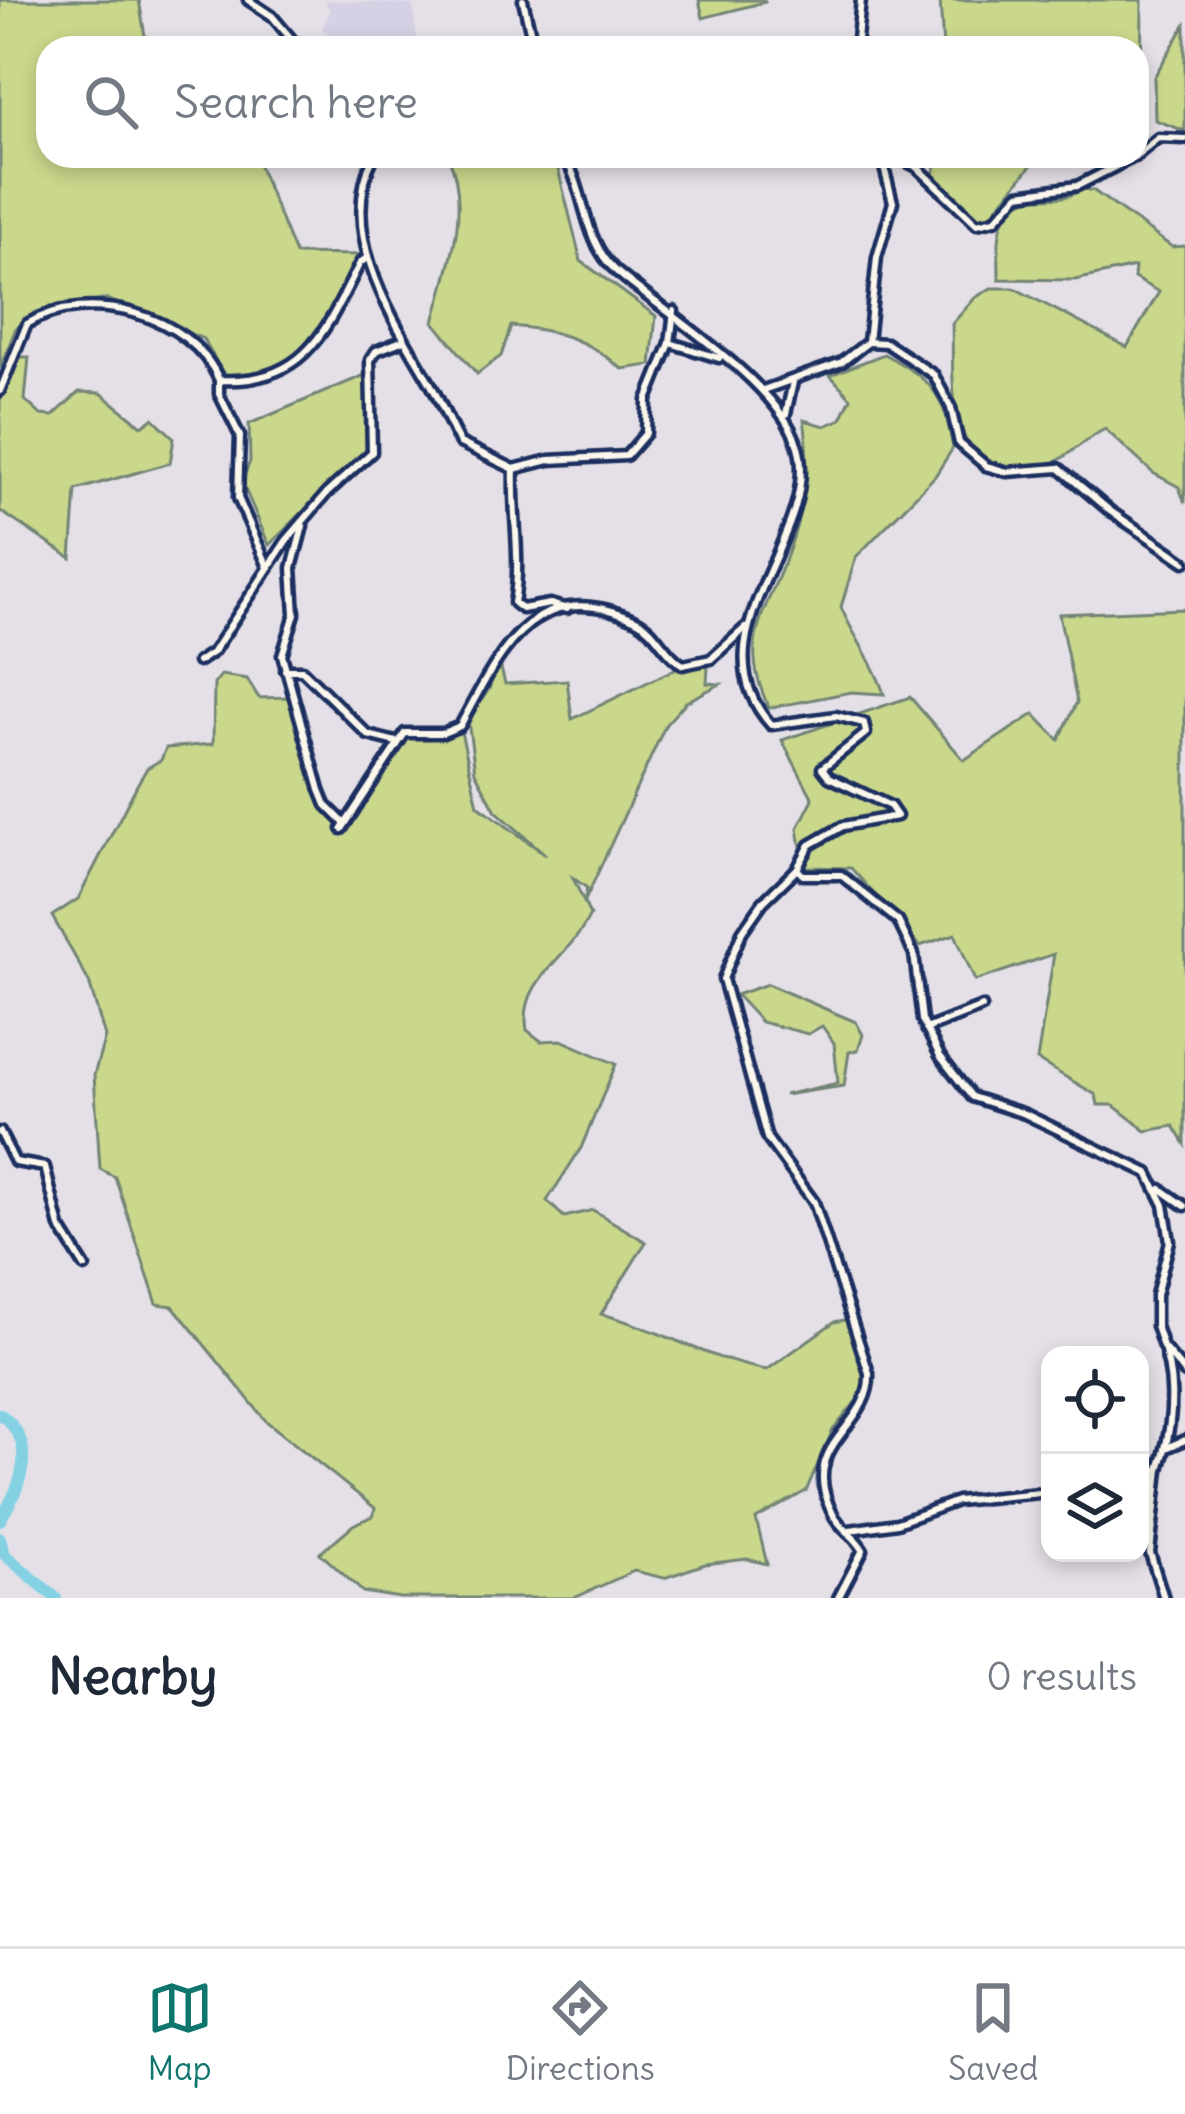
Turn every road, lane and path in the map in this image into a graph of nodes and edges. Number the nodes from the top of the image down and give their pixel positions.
1 (248, 0) edge
2 (523, 0) edge
3 (861, 0) edge
4 (289, 36) edge
5 (531, 36) edge
6 (857, 36) edge
7 (1185, 139) edge
8 (1149, 145) edge
9 (370, 168) edge
10 (572, 168) edge
11 (884, 168) edge
12 (918, 168) edge
13 (1112, 168) edge
14 (368, 257) junction
15 (674, 311) junction
16 (404, 340) junction
17 (868, 342) junction
18 (670, 344) junction
19 (724, 360) junction
20 (219, 380) junction
21 (793, 381) junction
22 (762, 390) junction
23 (0, 391) edge
24 (786, 413) junction
25 (514, 470) junction
26 (304, 523) junction
27 (1185, 562) edge
28 (268, 567) junction
29 (567, 609) junction
30 (748, 626) junction
31 (198, 662) dead end
32 (285, 670) junction
33 (396, 742) junction
34 (797, 869) junction
35 (982, 1007) dead end
36 (926, 1029) junction
37 (0, 1132) edge
38 (1158, 1187) junction
39 (1185, 1206) edge
40 (85, 1268) dead end
41 (1163, 1347) junction
42 (1185, 1373) edge
43 (1185, 1440) edge
44 (1165, 1449) junction
45 (1159, 1469) junction
46 (1149, 1473) edge
47 (1041, 1493) edge
48 (850, 1530) junction
49 (838, 1598) edge
50 (1164, 1598) edge

1 - 4 street
2 - 5 street
3 - 6 street
7 - 8 street
9 - 14 street
10 - 15 street
11 - 17 street
12 - 13 street
14 - 16 street
14 - 20 street
15 - 18 street
15 - 19 street
16 - 25 street
16 - 26 street
17 - 21 street
17 - 27 street
18 - 19 street
18 - 25 street
19 - 22 street
20 - 23 street
20 - 28 street
21 - 22 street
21 - 24 street
22 - 24 street
24 - 30 street
25 - 29 street
26 - 28 street
26 - 32 street
28 - 31 street
29 - 30 street
29 - 33 street
30 - 34 street
32 - 33 street
32 - 33 street
34 - 36 street
34 - 48 street
35 - 36 street
36 - 38 street
37 - 40 street
38 - 39 street
38 - 41 street
41 - 42 street
41 - 44 street
43 - 44 street
44 - 45 street
45 - 46 street
45 - 50 street
47 - 48 street
48 - 49 street

